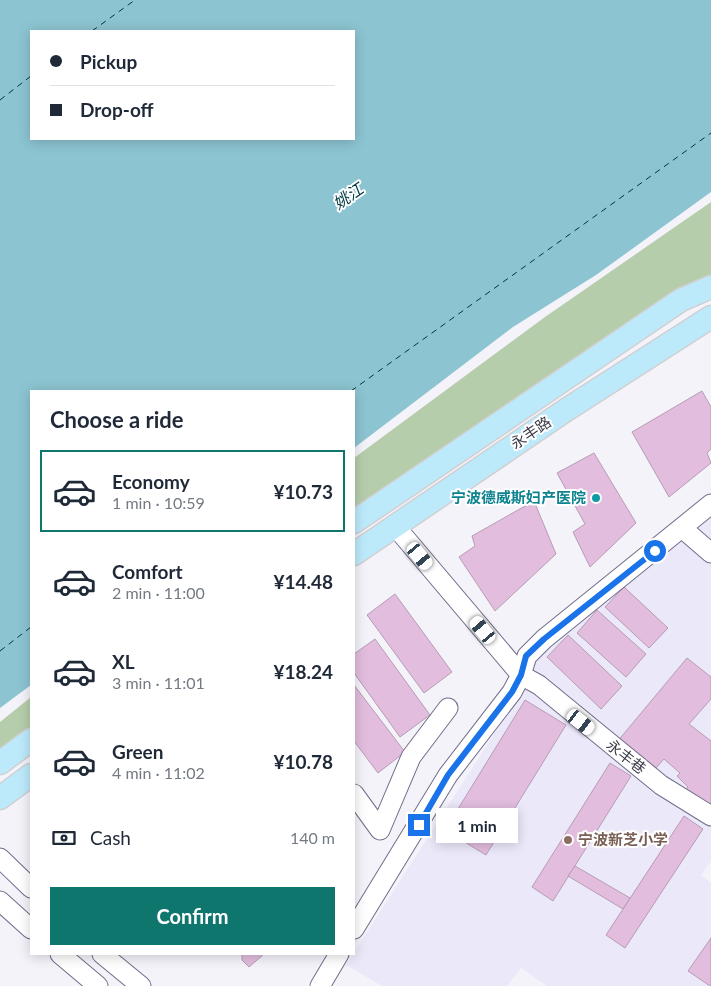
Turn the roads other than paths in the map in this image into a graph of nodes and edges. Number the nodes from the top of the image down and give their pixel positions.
1 (711, 287) edge
2 (711, 317) edge
3 (711, 504) edge
4 (355, 521) edge
5 (395, 526) junction
6 (682, 528) junction
7 (355, 553) edge
8 (711, 553) edge
9 (521, 675) junction
10 (448, 708) dead end
11 (30, 741) edge
12 (0, 763) edge
13 (30, 777) edge
14 (355, 795) edge
15 (0, 798) edge
16 (711, 816) edge
17 (0, 858) edge
18 (30, 887) edge
19 (0, 901) edge
20 (30, 927) edge
21 (355, 927) edge
22 (61, 955) edge
23 (103, 955) edge
24 (338, 955) edge
25 (98, 986) edge
26 (141, 986) edge
27 (320, 986) edge

1 - 4 main road, 永丰路
2 - 5 main road, 永丰路
3 - 6 street
5 - 7 main road, 永丰路
5 - 9 street, 永丰巷
6 - 8 street
6 - 9 street
9 - 16 street, 永丰巷
9 - 21 street
10 - 14 street
11 - 12 main road
13 - 15 main road
17 - 18 street
19 - 20 street
22 - 25 street
23 - 26 street
24 - 27 street

